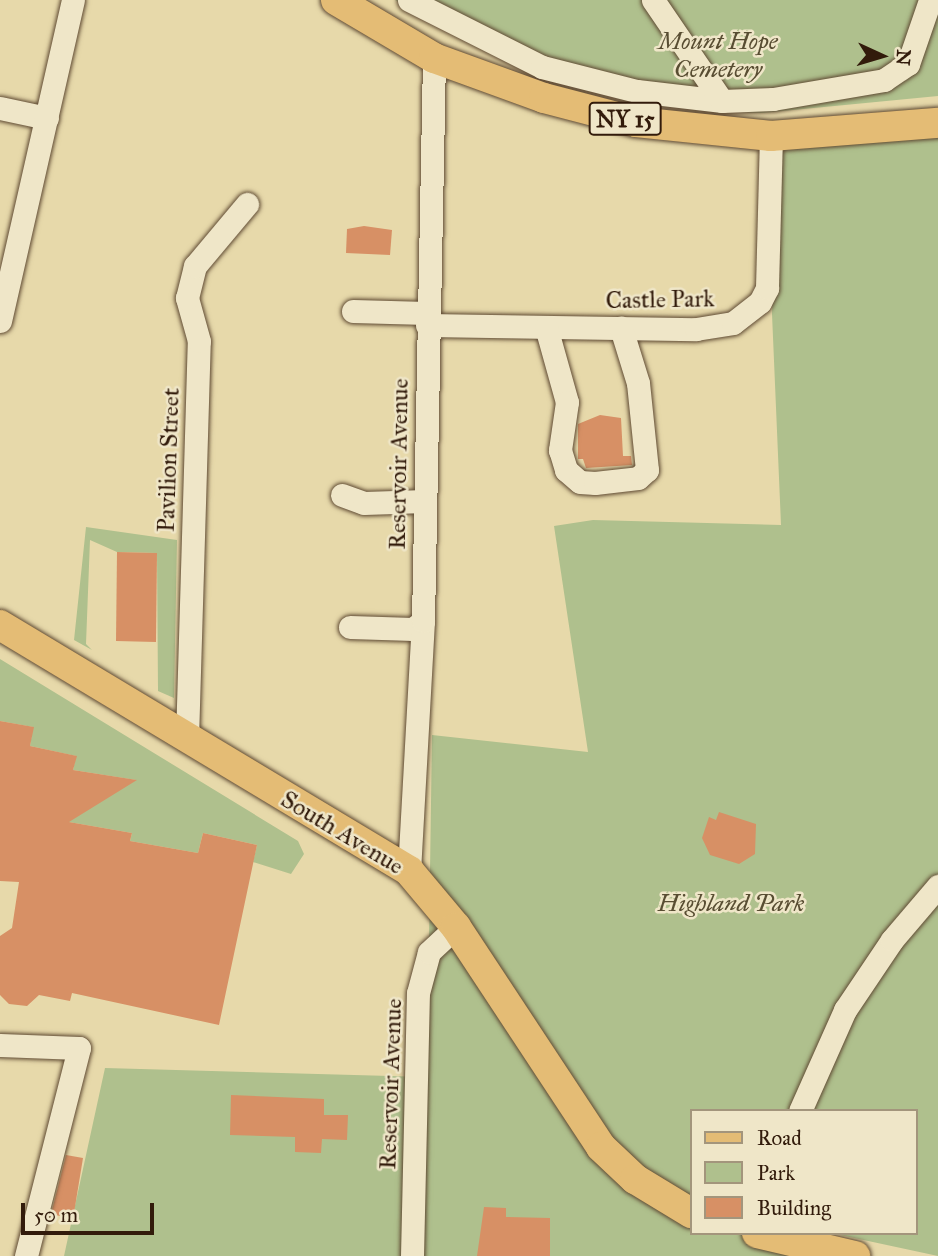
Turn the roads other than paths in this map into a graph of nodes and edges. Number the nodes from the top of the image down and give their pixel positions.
1 (73, 0) edge
2 (336, 0) edge
3 (409, 0) edge
4 (653, 0) edge
5 (930, 0) edge
6 (434, 58) junction
7 (722, 101) junction
8 (0, 108) edge
9 (47, 118) junction
10 (938, 123) edge
11 (771, 136) junction
12 (247, 204) dead end
13 (353, 312) dead end
14 (427, 319) junction
15 (0, 321) edge
16 (546, 327) junction
17 (621, 328) junction
18 (342, 495) dead end
19 (425, 501) junction
20 (423, 621) junction
21 (0, 625) edge
22 (350, 627) dead end
23 (187, 739) junction
24 (410, 871) junction
25 (938, 886) edge
26 (456, 927) junction
27 (0, 1045) edge
28 (801, 1109) edge
29 (690, 1212) edge
30 (765, 1235) edge
31 (800, 1250) edge
32 (26, 1256) edge
33 (412, 1256) edge
34 (855, 1256) edge

1 - 9 street
2 - 6 main road, NY 15
3 - 7 street
4 - 7 street
5 - 7 street
6 - 11 main road, NY 15
6 - 14 street, Reservoir Avenue
8 - 9 street
9 - 15 street
10 - 11 main road, NY 15
11 - 17 street, Castle Park
12 - 23 street, Pavilion Street
13 - 14 street, Castle Park
14 - 16 street, Castle Park
14 - 19 street, Reservoir Avenue
16 - 17 street, Castle Park
16 - 17 street
18 - 19 street
19 - 20 street, Reservoir Avenue
20 - 22 street
20 - 24 street, Reservoir Avenue
21 - 23 main road, South Avenue
23 - 24 main road, South Avenue
24 - 26 main road, South Avenue
25 - 28 street
26 - 29 main road, South Avenue
26 - 33 street, Reservoir Avenue
27 - 32 street
30 - 31 main road
31 - 34 main road

